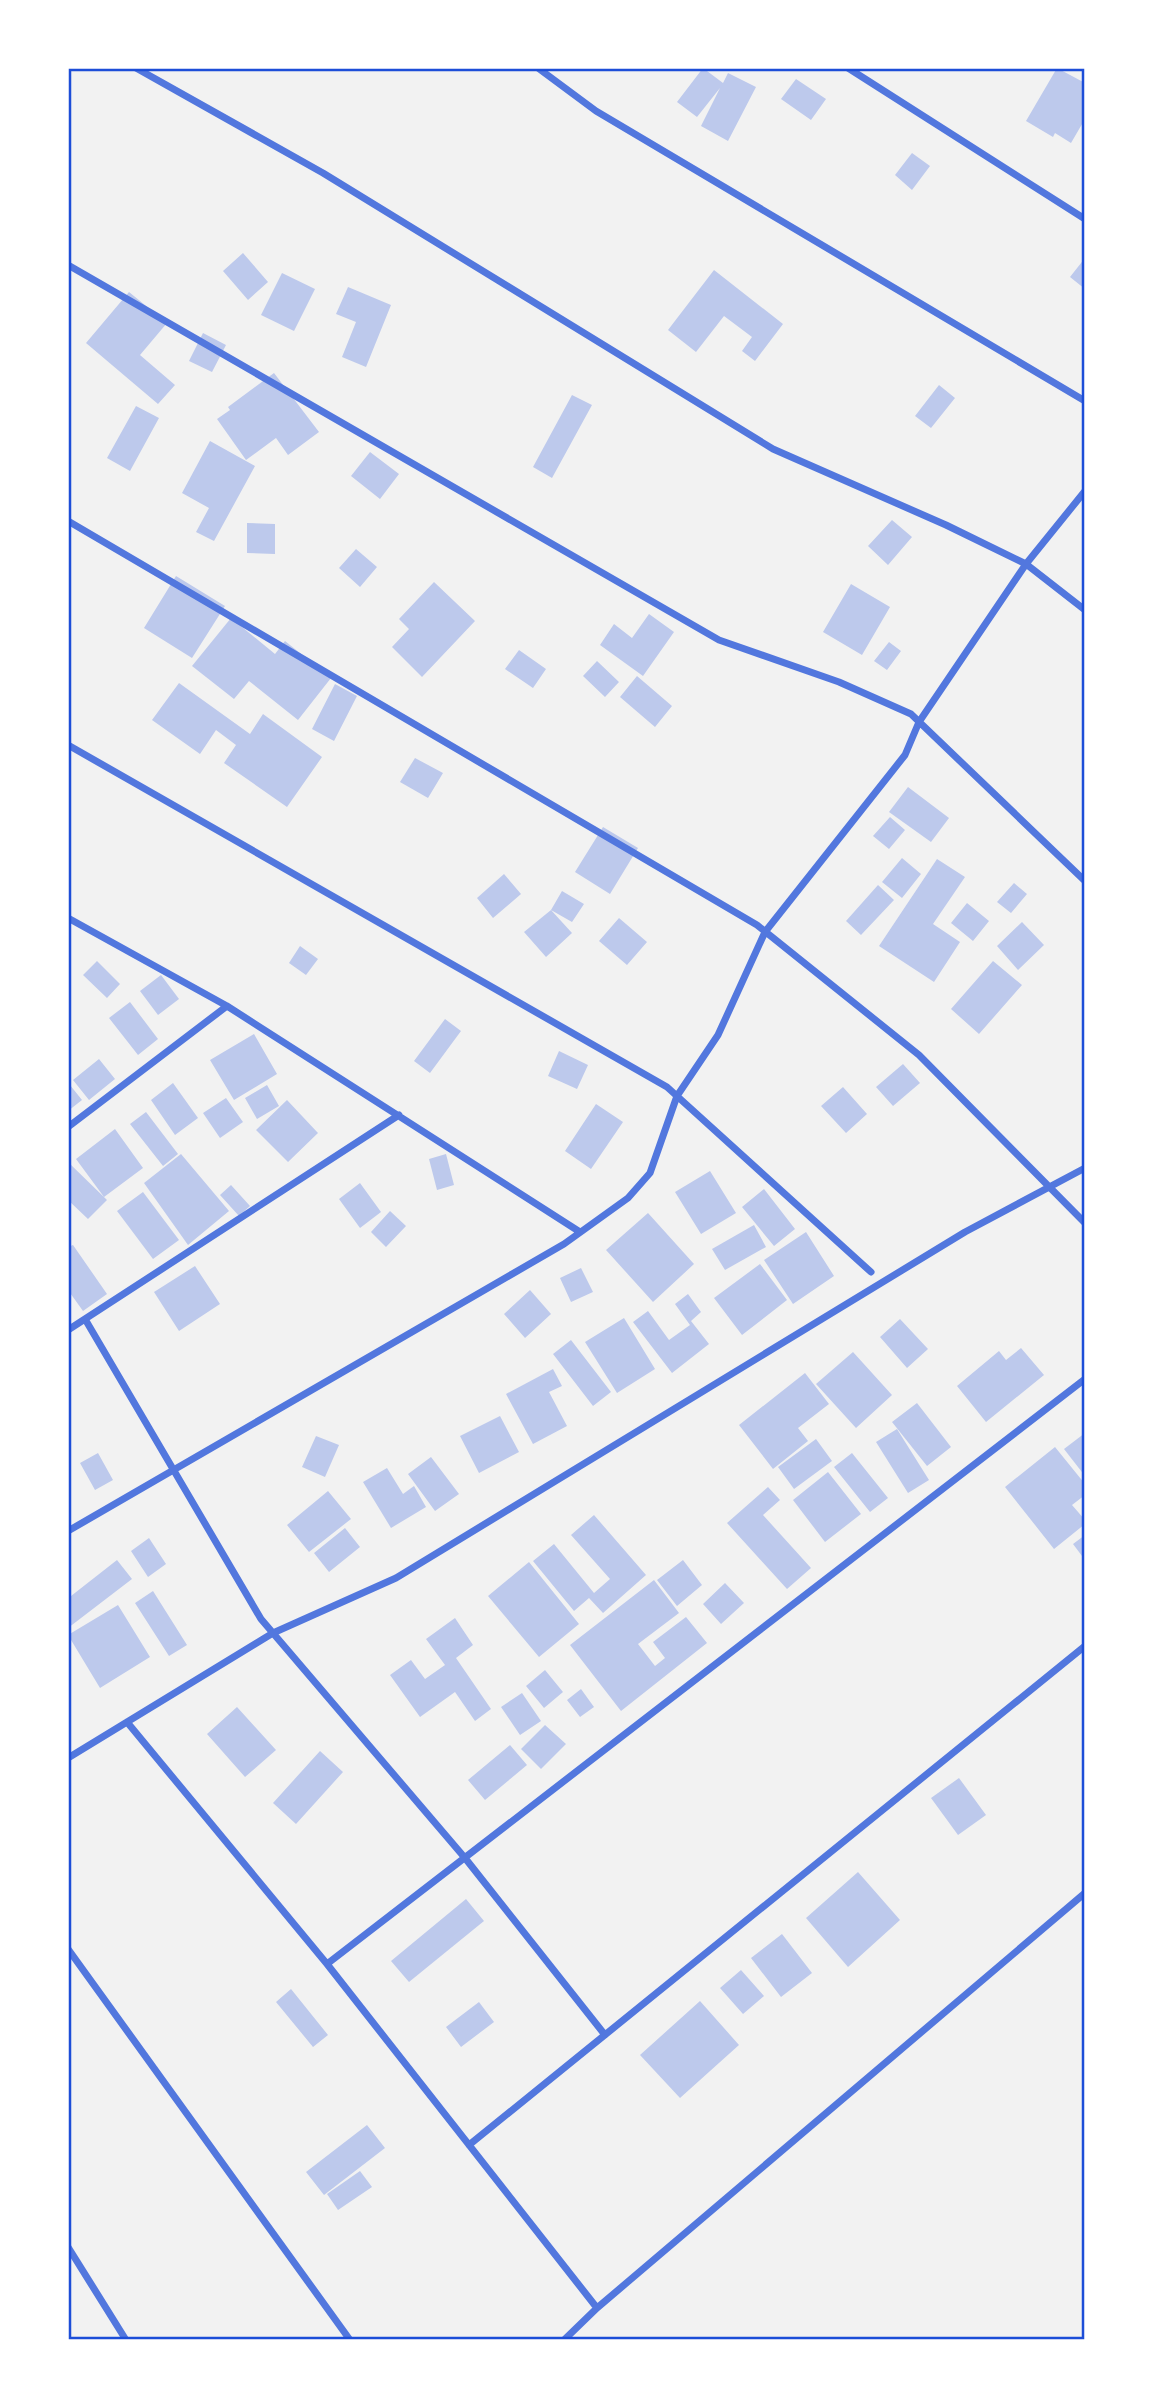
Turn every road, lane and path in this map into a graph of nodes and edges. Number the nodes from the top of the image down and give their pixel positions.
1 (136, 68) edge
2 (538, 68) edge
3 (848, 68) edge
4 (1085, 219) edge
5 (68, 265) edge
6 (1085, 401) edge
7 (1085, 491) edge
8 (68, 521) edge
9 (1026, 564) junction
10 (1085, 610) edge
11 (919, 722) junction
12 (68, 745) edge
13 (1085, 881) edge
14 (69, 919) edge
15 (765, 932) junction
16 (226, 1006) junction
17 (677, 1096) junction
18 (399, 1115) junction
19 (68, 1126) edge
20 (1085, 1168) edge
21 (1049, 1187) junction
22 (1085, 1223) edge
23 (580, 1232) junction
24 (871, 1272) dead end
25 (85, 1319) junction
26 (68, 1330) edge
27 (1085, 1379) edge
28 (174, 1470) junction
29 (68, 1531) edge
30 (273, 1633) junction
31 (1085, 1646) edge
32 (127, 1722) junction
33 (68, 1758) edge
34 (465, 1858) junction
35 (1085, 1893) edge
36 (68, 1949) edge
37 (327, 1964) junction
38 (605, 2035) junction
39 (469, 2145) junction
40 (68, 2247) edge
41 (597, 2308) junction
42 (126, 2340) edge
43 (350, 2340) edge
44 (564, 2340) edge

1 - 9 street
2 - 6 street
3 - 4 street
5 - 11 street
7 - 9 street
8 - 15 street
9 - 10 street
9 - 11 street
11 - 13 street
11 - 15 street
12 - 17 street
14 - 16 street
15 - 17 street
15 - 21 street
16 - 18 street
16 - 19 street
17 - 23 street
17 - 24 street
18 - 23 street
18 - 25 street
20 - 21 street
21 - 22 street
21 - 30 street
23 - 28 street
25 - 26 street
25 - 28 street
27 - 34 street
28 - 29 street
28 - 30 street
30 - 32 street
30 - 34 street
31 - 38 street
32 - 33 street
32 - 37 street
34 - 37 street
34 - 38 street
35 - 41 street
36 - 43 street
37 - 39 street
38 - 39 street
39 - 41 street
40 - 42 street
41 - 44 street

